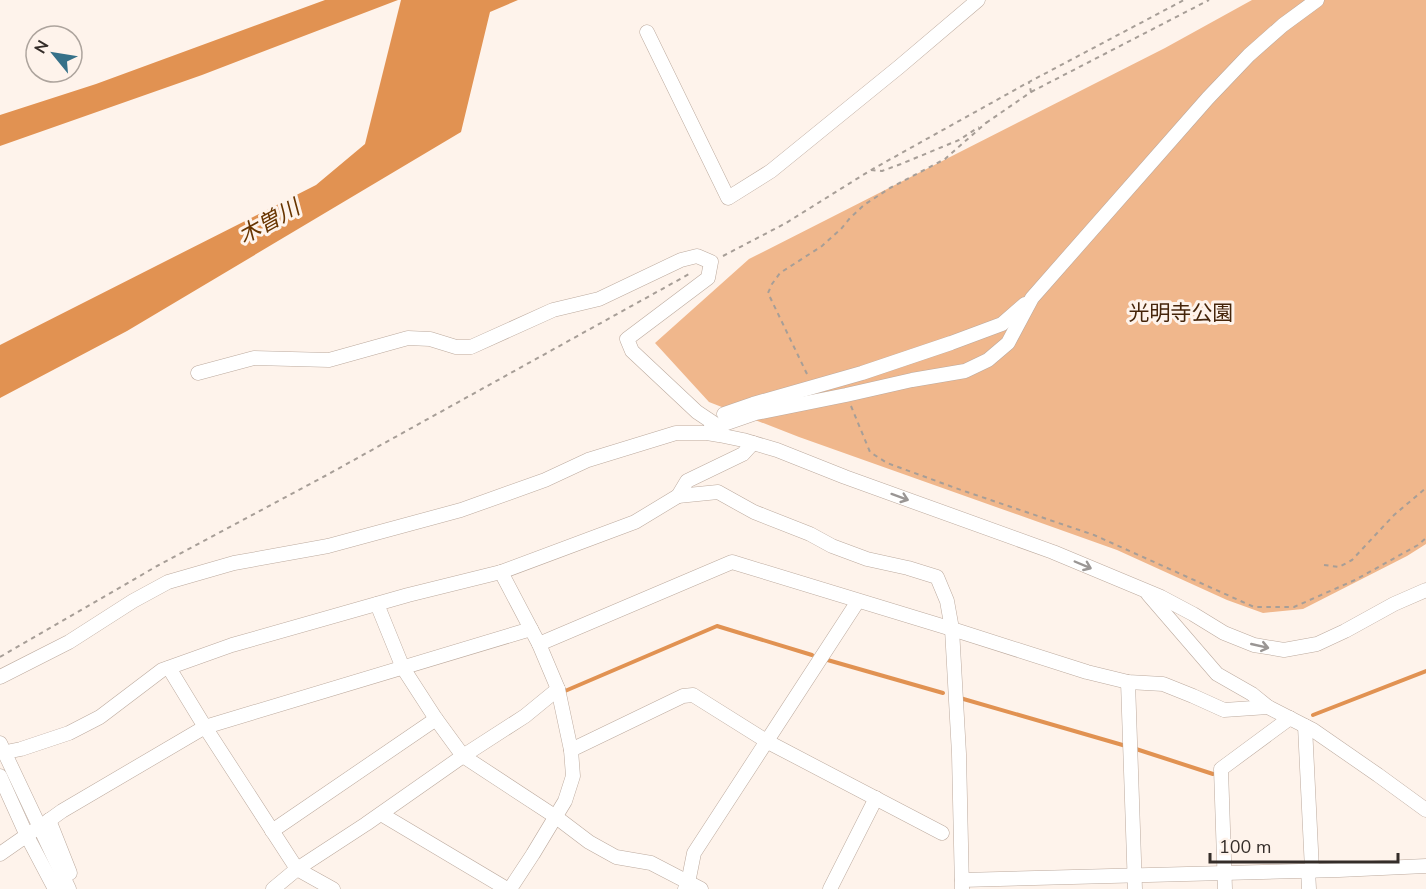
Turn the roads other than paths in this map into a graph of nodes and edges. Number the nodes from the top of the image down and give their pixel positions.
1 (978, 0) edge
2 (1317, 0) edge
3 (647, 32) dead end
4 (1032, 298) junction
5 (198, 373) dead end
6 (711, 426) junction
7 (753, 443) junction
8 (678, 496) junction
9 (501, 572) junction
10 (1144, 590) junction
11 (1426, 590) edge
12 (858, 601) junction
13 (376, 604) junction
14 (531, 629) junction
15 (952, 629) junction
16 (539, 644) junction
17 (169, 668) junction
18 (403, 668) junction
19 (0, 677) edge
20 (1128, 682) junction
21 (558, 689) junction
22 (1268, 707) junction
23 (1290, 718) junction
24 (436, 719) junction
25 (1305, 726) junction
26 (205, 727) junction
27 (768, 742) junction
28 (5, 747) edge
29 (571, 750) junction
30 (463, 756) junction
31 (0, 776) edge
32 (876, 798) junction
33 (1426, 810) edge
34 (381, 814) junction
35 (556, 817) junction
36 (38, 828) junction
37 (272, 831) junction
38 (942, 833) dead end
39 (0, 854) edge
40 (1426, 866) edge
41 (297, 868) junction
42 (1310, 870) junction
43 (1225, 872) junction
44 (1135, 874) junction
45 (962, 884) edge
46 (686, 886) edge
47 (55, 889) edge
48 (69, 889) edge
49 (76, 889) edge
50 (273, 889) edge
51 (333, 889) edge
52 (508, 889) edge
53 (701, 889) edge
54 (830, 889) edge
55 (1135, 889) edge
56 (1225, 889) edge
57 (1310, 889) edge

1 - 3 street
2 - 4 street
4 - 6 street
4 - 6 street
5 - 6 street
6 - 7 street
6 - 19 street
7 - 8 street
7 -> 10 street
8 - 9 street
8 - 15 street
9 - 13 street
9 - 14 street
10 -> 11 street
10 - 22 street
12 - 15 street
12 - 16 street
12 - 27 street
13 - 17 street
13 - 18 street
14 - 16 street
14 - 18 street
15 - 20 street
15 - 45 street
16 - 21 street
17 - 26 street
17 - 28 street
18 - 24 street
18 - 26 street
20 - 22 street
20 - 44 street
21 - 29 street
21 - 30 street
22 - 23 street
23 - 25 street
23 - 43 street
24 - 30 street
24 - 37 street
25 - 33 street
25 - 42 street
26 - 36 street
26 - 37 street
27 - 29 street
27 - 32 street
27 - 46 street
28 - 48 street
29 - 35 street
30 - 34 street
30 - 35 street
31 - 36 street
32 - 38 street
32 - 54 street
34 - 41 street
34 - 52 street
35 - 46 street
35 - 52 street
36 - 39 street
36 - 47 street
36 - 49 street
37 - 41 street
40 - 42 street
41 - 50 street
41 - 51 street
42 - 43 street
42 - 57 street
43 - 44 street
43 - 56 street
44 - 45 street
44 - 55 street
46 - 53 street

